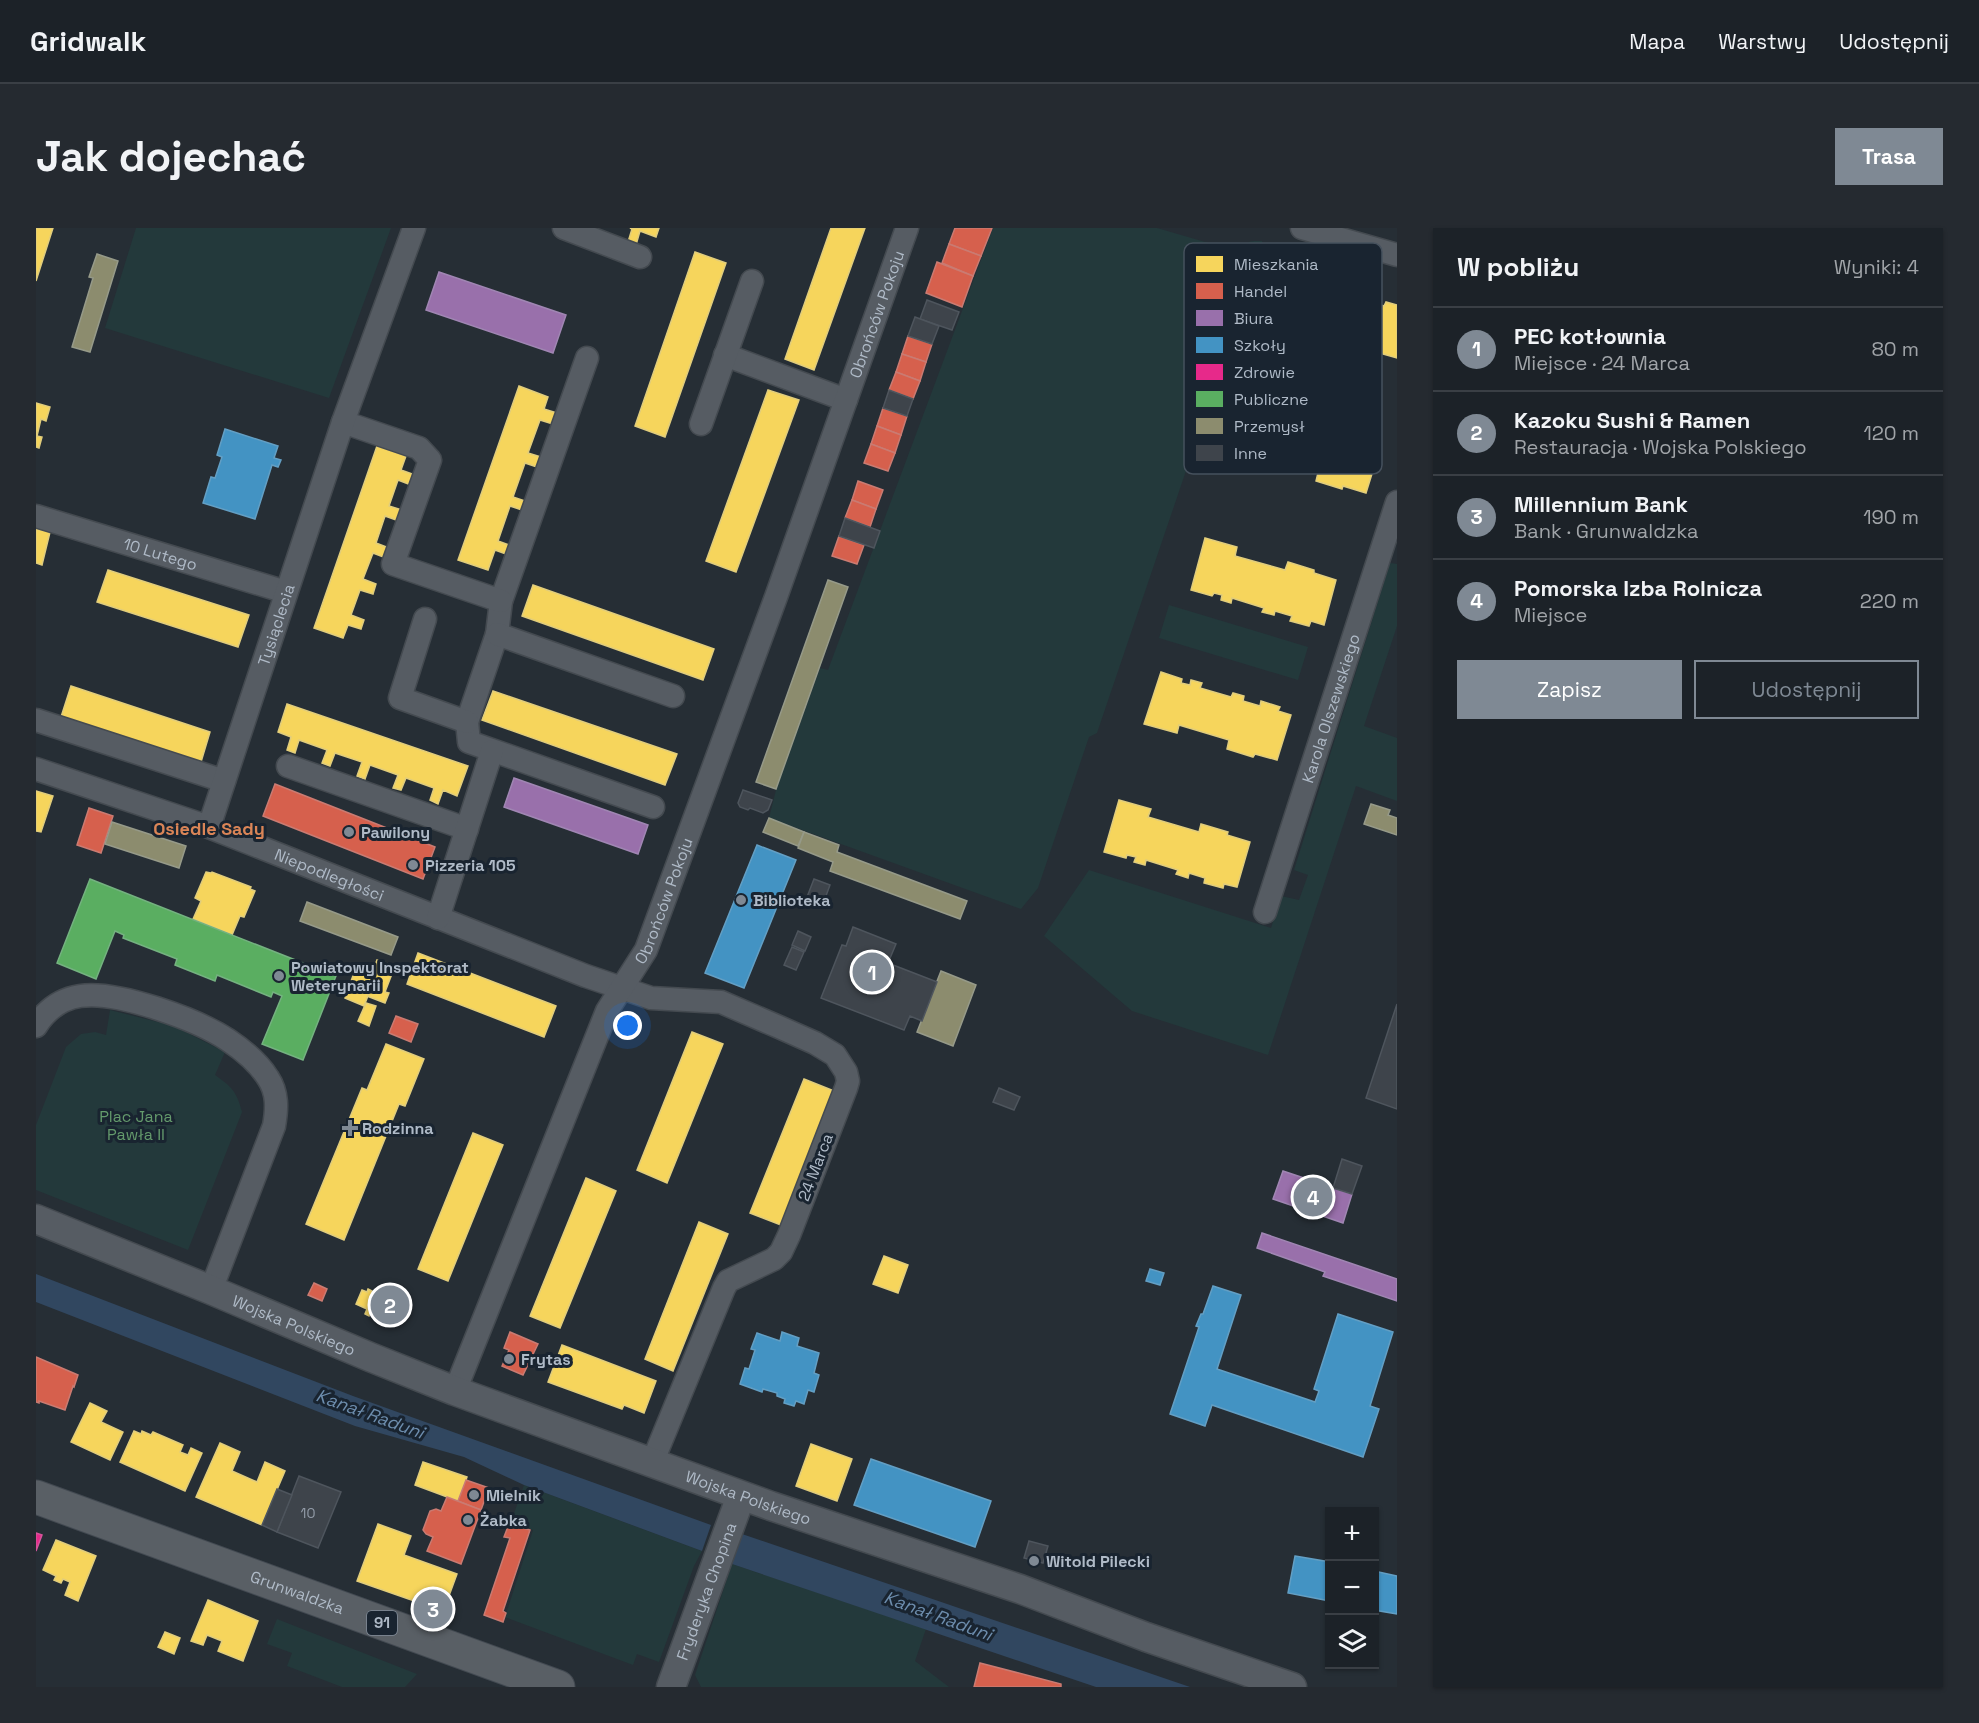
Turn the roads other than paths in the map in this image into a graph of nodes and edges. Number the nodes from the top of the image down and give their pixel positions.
1 (414, 228) edge
2 (564, 228) edge
3 (907, 228) edge
4 (1302, 228) edge
5 (1355, 243) edge
6 (1382, 251) edge
7 (1397, 255) edge
8 (640, 257) dead end
9 (752, 280) dead end
10 (725, 355) junction
11 (587, 358) dead end
12 (846, 400) junction
13 (343, 422) junction
14 (701, 424) dead end
15 (1397, 502) edge
16 (36, 516) edge
17 (286, 592) junction
18 (501, 601) junction
19 (425, 619) dead end
20 (496, 634) junction
21 (673, 696) dead end
22 (36, 720) edge
23 (467, 722) junction
24 (492, 751) junction
25 (288, 766) dead end
26 (36, 770) edge
27 (224, 781) junction
28 (653, 807) dead end
29 (209, 827) junction
30 (467, 829) junction
31 (1264, 912) dead end
32 (438, 918) junction
33 (620, 989) junction
34 (36, 1026) edge
35 (36, 1219) edge
36 (211, 1290) junction
37 (454, 1391) junction
38 (652, 1463) junction
39 (741, 1496) junction
40 (36, 1497) edge
41 (558, 1687) edge
42 (671, 1687) edge
43 (1292, 1687) edge

1 - 13 street, Tysiąclecia
2 - 8 street
3 - 12 street, Obrońców Pokoju
4 - 5 street
6 - 7 street
9 - 10 street
10 - 12 street, Obrońców Pokoju
10 - 14 street
11 - 18 street
12 - 33 street, Obrońców Pokoju
13 - 17 street, Tysiąclecia
13 - 18 street
15 - 31 street, Karola Olszewskiego
16 - 17 street, 10 Lutego
17 - 27 street, Tysiąclecia
18 - 20 street
19 - 23 street
20 - 21 street
20 - 23 street
22 - 27 street
23 - 24 street
24 - 28 street
24 - 30 street
25 - 30 street
26 - 29 street, Niepodległości
27 - 29 street, Tysiąclecia
29 - 32 street, Niepodległości
30 - 32 street
32 - 33 street, Niepodległości
33 - 37 street, Obrońców Pokoju
33 - 38 street, 24 Marca
34 - 36 street, Wojska Polskiego
35 - 36 street, Wojska Polskiego
36 - 37 street, Wojska Polskiego
37 - 38 street, Wojska Polskiego
38 - 39 street, Wojska Polskiego
39 - 42 street, Fryderyka Chopina
39 - 43 street, Wojska Polskiego
40 - 41 main road, Grunwaldzka / 91

